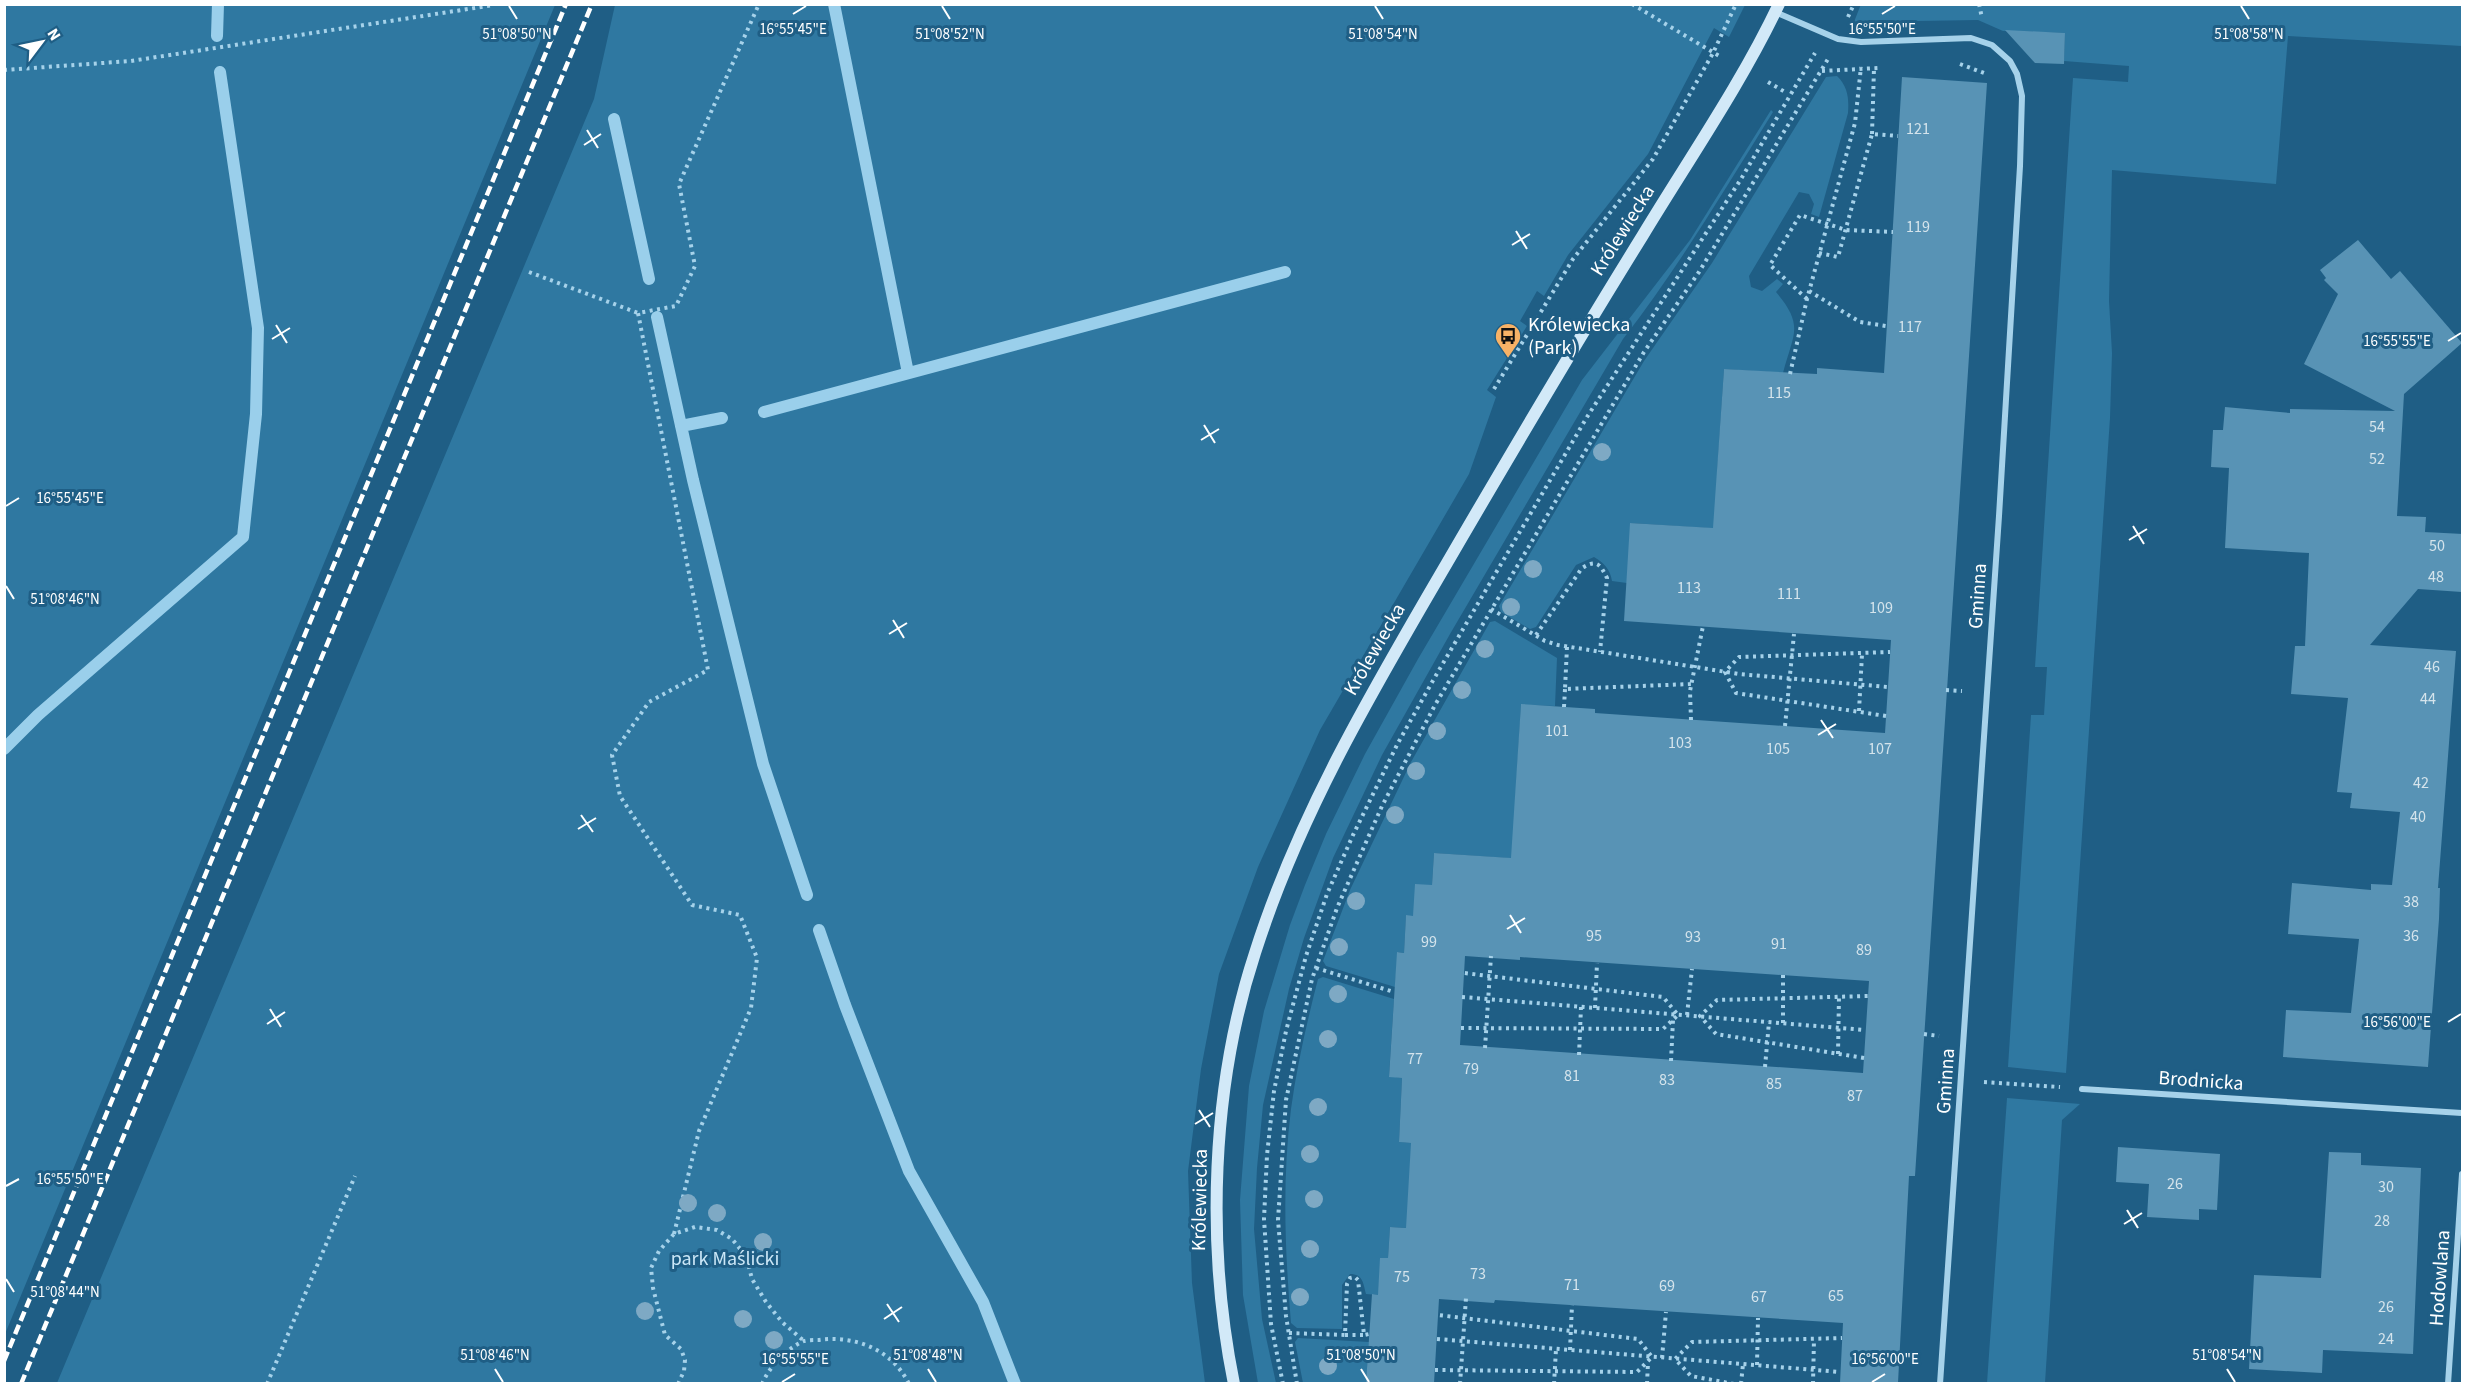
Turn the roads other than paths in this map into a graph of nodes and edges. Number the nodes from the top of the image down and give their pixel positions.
1 (1777, 8) edge
2 (2082, 1089) road end
3 (2463, 1113) edge
4 (2463, 1174) edge
5 (1234, 1383) edge
6 (1940, 1383) edge
7 (2448, 1383) edge

1 - 5 street, Królewiecka
1 - 6 street, Gminna
2 - 3 street, Brodnicka
4 - 7 street, Hodowlana

